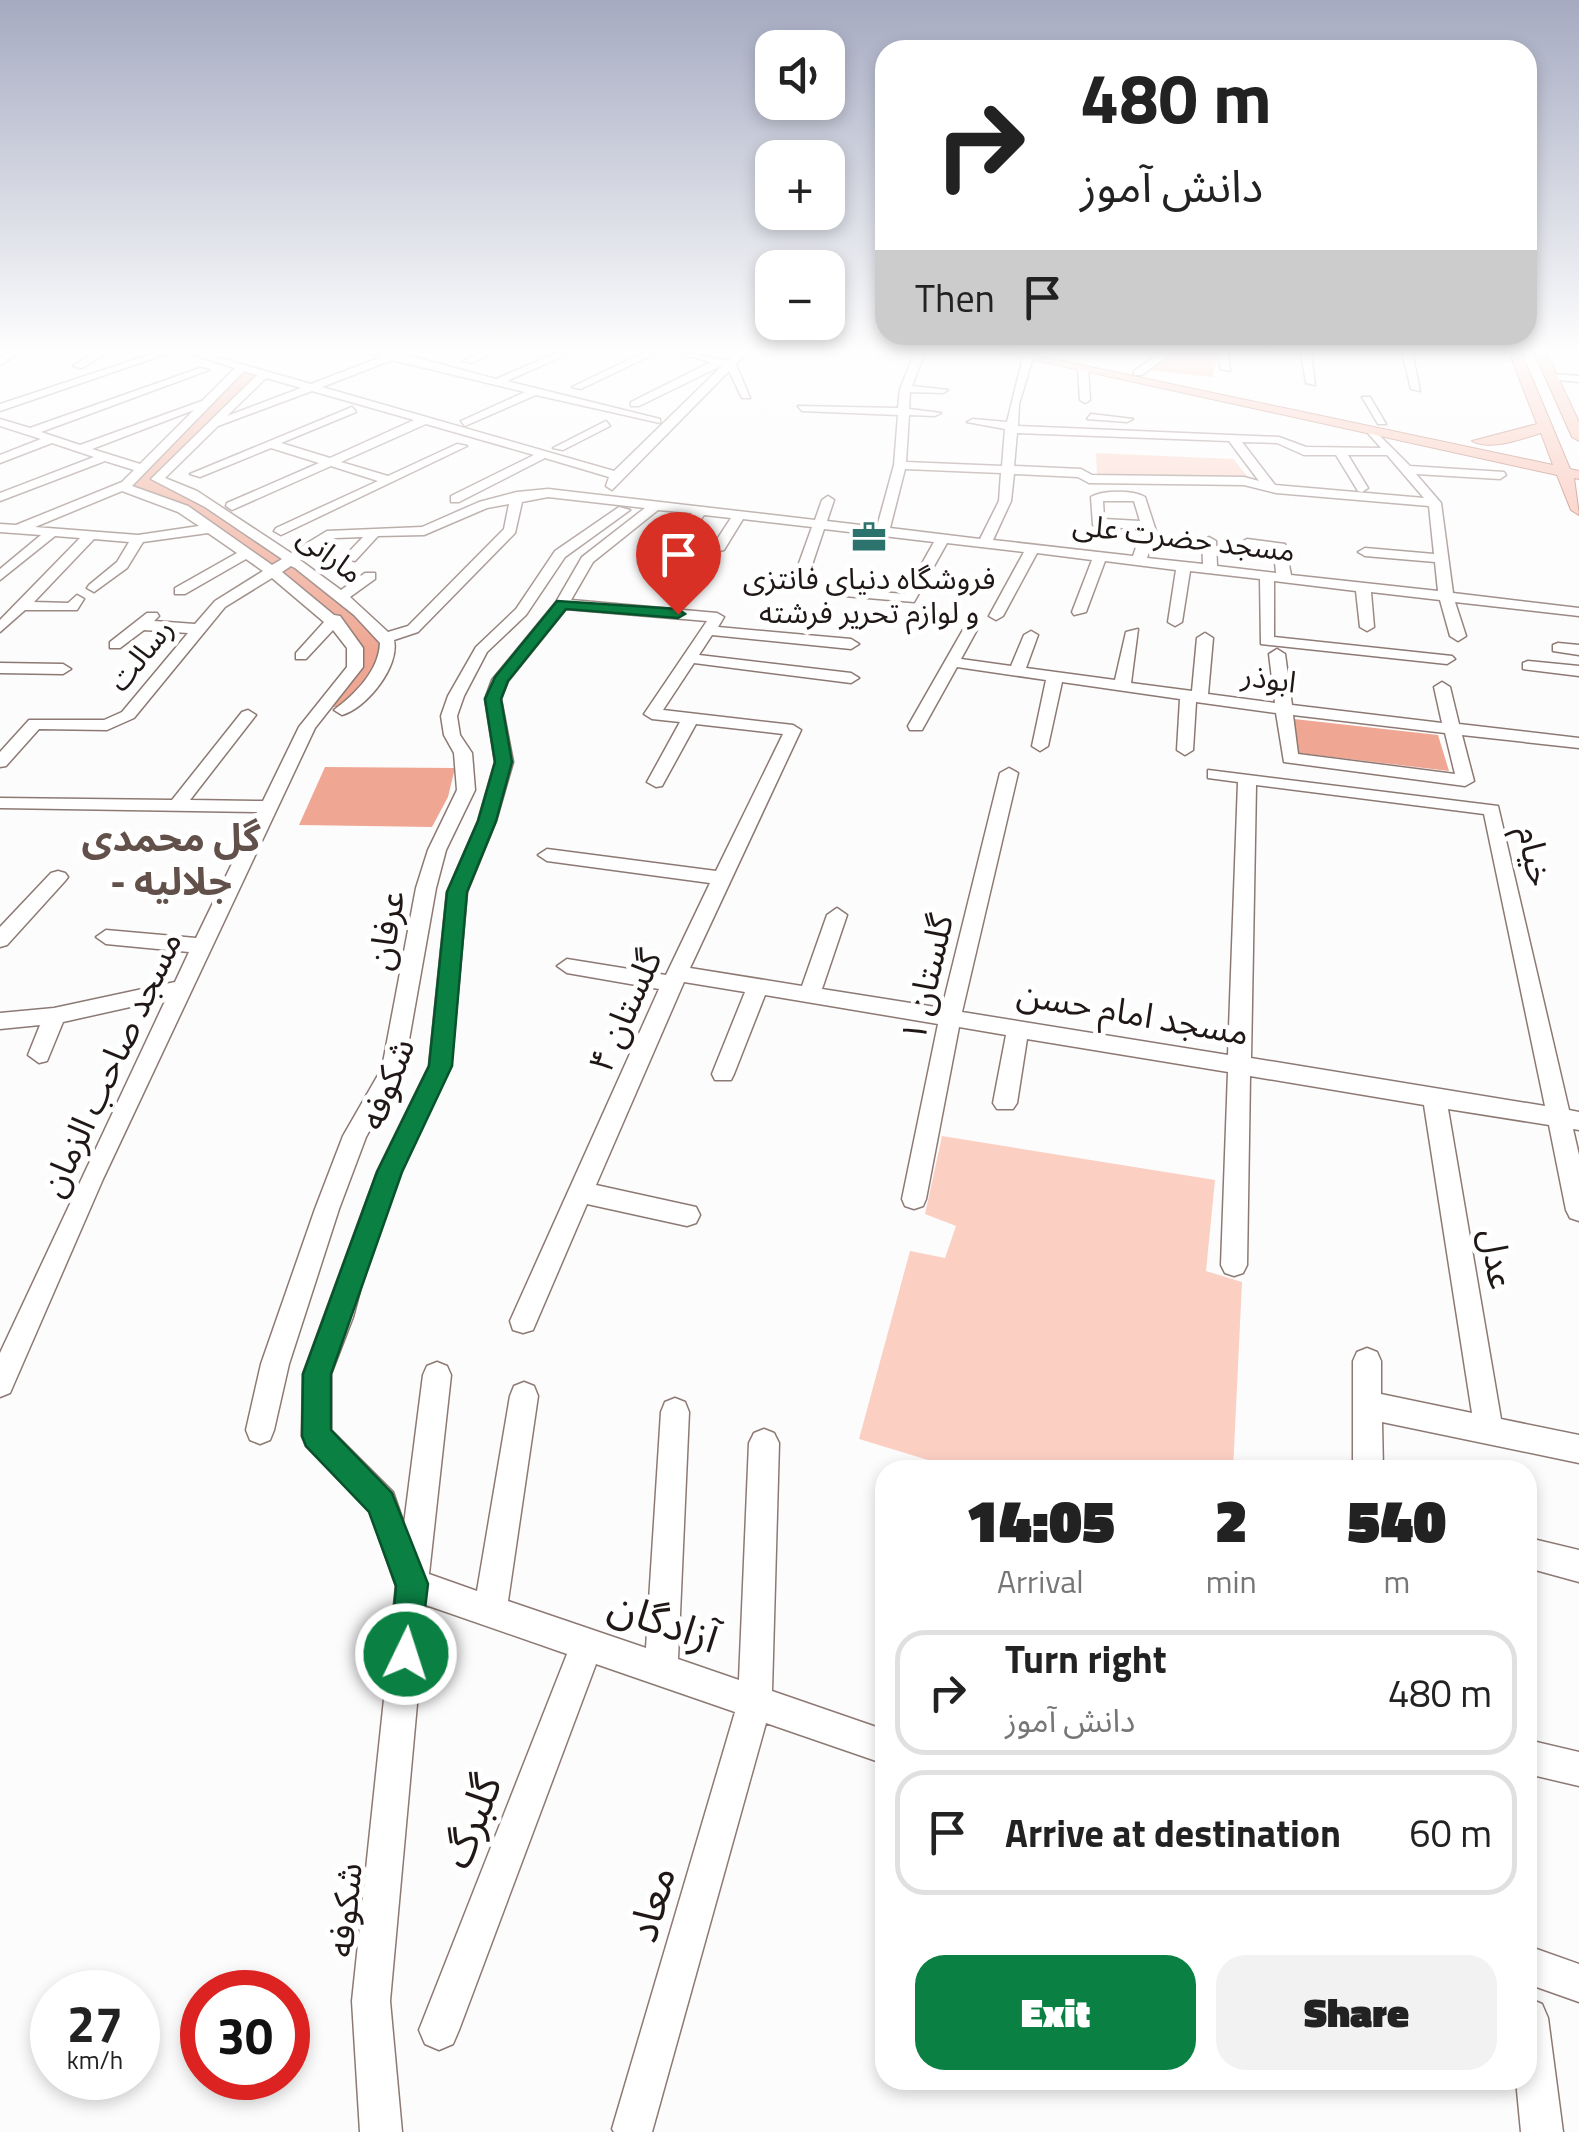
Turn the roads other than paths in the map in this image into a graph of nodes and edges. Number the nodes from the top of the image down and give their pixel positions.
1 (87, 451) edge
2 (156, 451) edge
3 (186, 451) edge
4 (252, 451) edge
5 (296, 451) edge
6 (355, 451) edge
7 (449, 451) edge
8 (537, 451) edge
9 (567, 451) edge
10 (629, 451) edge
11 (631, 451) edge
12 (901, 451) edge
13 (1008, 451) edge
14 (1249, 451) edge
15 (1322, 451) edge
16 (1454, 451) edge
17 (1516, 451) edge
18 (1340, 452) junction
19 (1391, 452) joint
20 (545, 454) junction
21 (104, 457) junction
22 (332, 462) junction
23 (900, 465) junction
24 (1501, 467) junction
25 (1570, 467) edge
26 (139, 468) junction
27 (1005, 469) junction
28 (612, 470) junction
29 (1410, 470) junction
30 (196, 474) dead end
31 (389, 480) junction
32 (126, 485) junction
33 (1271, 488) junction
34 (1362, 488) dead end
35 (0, 496) edge
36 (516, 496) junction
37 (603, 498) junction
38 (455, 499) dead end
39 (828, 500) dead end
40 (1435, 502) junction
41 (638, 503) junction
42 (1577, 504) edge
43 (232, 506) dead end
44 (699, 513) junction
45 (738, 517) junction
46 (145, 522) dead end
47 (818, 525) junction
48 (1147, 526) junction
49 (0, 528) edge
50 (207, 529) junction
51 (17, 530) junction
52 (280, 531) dead end
53 (375, 532) junction
54 (882, 532) junction
55 (50, 534) junction
56 (90, 536) junction
57 (112, 538) junction
58 (138, 538) junction
59 (942, 538) junction
60 (399, 539) joint
61 (1210, 540) dead end
62 (985, 542) junction
63 (1247, 543) dead end
64 (719, 547) dead end
65 (1033, 548) junction
66 (1366, 552) dead end
67 (244, 555) junction
68 (1100, 556) junction
69 (350, 558) dead end
70 (1442, 559) junction
71 (1139, 560) junction
72 (294, 561) junction
73 (1184, 565) junction
74 (660, 568) dead end
75 (1210, 568) junction
76 (272, 572) junction
77 (0, 576) edge
78 (370, 576) dead end
79 (1275, 576) junction
80 (802, 577) dead end
81 (1363, 586) junction
82 (94, 588) dead end
83 (180, 591) dead end
84 (844, 592) dead end
85 (1446, 596) junction
86 (340, 598) junction
87 (78, 599) dead end
88 (562, 604) junction
89 (20, 608) junction
90 (0, 610) edge
91 (156, 612) dead end
92 (1080, 612) dead end
93 (1579, 612) edge
94 (996, 616) dead end
95 (334, 618) junction
96 (1175, 622) dead end
97 (712, 623) junction
98 (142, 625) junction
99 (1367, 627) dead end
100 (0, 628) edge
101 (198, 628) junction
102 (972, 628) dead end
103 (1133, 632) dead end
104 (1031, 635) dead end
105 (1458, 636) dead end
106 (386, 638) junction
107 (1205, 638) dead end
108 (851, 644) dead end
109 (115, 645) dead end
110 (1558, 648) dead end
111 (1579, 650) edge
112 (1277, 654) dead end
113 (301, 656) dead end
114 (689, 658) junction
115 (1447, 659) dead end
116 (952, 662) junction
117 (1528, 666) dead end
118 (0, 668) edge
119 (63, 669) dead end
120 (1017, 671) junction
121 (1579, 671) edge
122 (1056, 677) junction
123 (851, 678) dead end
124 (1122, 686) junction
125 (1442, 686) dead end
126 (1194, 696) junction
127 (1285, 709) junction
128 (342, 710) dead end
129 (248, 715) dead end
130 (690, 718) junction
131 (916, 726) dead end
132 (1455, 729) junction
133 (1579, 743) edge
134 (1040, 746) dead end
135 (1185, 750) dead end
136 (0, 762) edge
137 (1009, 773) dead end
138 (1214, 774) dead end
139 (1247, 778) junction
140 (656, 782) dead end
141 (179, 802) junction
142 (0, 803) edge
143 (271, 807) junction
144 (547, 855) dead end
145 (58, 876) dead end
146 (722, 878) junction
147 (837, 915) dead end
148 (106, 938) dead end
149 (0, 940) edge
150 (202, 946) junction
151 (568, 966) dead end
152 (674, 978) junction
153 (758, 986) junction
154 (182, 988) junction
155 (810, 993) junction
156 (54, 1016) junction
157 (950, 1018) junction
158 (0, 1021) edge
159 (1018, 1030) junction
160 (39, 1055) dead end
161 (1239, 1067) junction
162 (722, 1074) dead end
163 (1436, 1099) junction
164 (1005, 1103) dead end
165 (1569, 1120) edge
166 (580, 1192) junction
167 (914, 1199) dead end
168 (1579, 1210) edge
169 (687, 1215) dead end
170 (1234, 1265) dead end
171 (523, 1321) dead end
172 (1368, 1360) dead end
173 (437, 1375) dead end
174 (0, 1384) edge
175 (524, 1396) dead end
176 (1368, 1405) junction
177 (675, 1412) dead end
178 (260, 1430) dead end
179 (1489, 1430) junction
180 (764, 1443) dead end
181 (1579, 1449) edge
182 (1368, 1460) edge
183 (1537, 1556) edge
184 (1579, 1566) edge
185 (412, 1584) junction
186 (490, 1611) junction
187 (587, 1644) junction
188 (661, 1670) junction
189 (755, 1702) junction
190 (875, 1744) edge
191 (1537, 1759) edge
192 (1579, 1769) edge
193 (1537, 1968) edge
194 (1579, 1983) edge
195 (439, 2030) dead end
196 (1537, 2090) edge
197 (633, 2130) dead end
198 (381, 2132) edge
199 (1542, 2132) edge

1 - 21 street
2 - 26 street
3 - 72 street, مارانی
4 - 30 street
5 - 22 street
6 - 22 street
7 - 31 street
8 - 20 street
9 - 28 street
10 - 28 street
11 - 28 street
12 - 23 street
13 - 27 street
14 - 33 street
15 - 18 street
16 - 24 main road
17 - 25 main road
18 - 19 street
18 - 34 street
19 - 29 street
20 - 28 street
20 - 38 street
21 - 26 street
21 - 35 street
22 - 31 street
22 - 43 street
23 - 27 street
23 - 54 street
24 - 25 main road
24 - 29 street
24 - 42 main road
25 - 42 main road
26 - 32 street
27 - 33 street
27 - 62 street
28 - 37 street
28 - 41 street
29 - 40 street
31 - 52 street
32 - 50 street, مسجد صاحب الزمان
32 - 51 street
33 - 40 street
36 - 37 street, مسجد حضرت علی
36 - 60 street, مسجد حضرت علی
36 - 106 street
37 - 41 street, مسجد حضرت علی
39 - 47 street
40 - 70 street
41 - 44 street, مسجد حضرت علی
41 - 88 street, شکوفه
41 - 178 street, عرفان
44 - 45 street, مسجد حضرت علی
44 - 74 street
45 - 47 street, مسجد حضرت علی
45 - 64 street
46 - 57 street
47 - 54 street, مسجد حضرت علی
47 - 80 street
48 - 48 street
48 - 71 street
49 - 51 street
50 - 58 street
50 - 67 street, مسجد صاحب الزمان
51 - 55 street
53 - 60 street, رسالت
53 - 69 street
53 - 72 street, رسالت
54 - 59 street, مسجد حضرت علی
55 - 56 street
55 - 77 street
56 - 57 street
56 - 89 street
57 - 58 street
58 - 82 street
59 - 62 street, مسجد حضرت علی
59 - 84 street
61 - 75 street
62 - 65 street, مسجد حضرت علی
63 - 79 street
65 - 68 street, مسجد حضرت علی
65 - 94 street
66 - 70 street
67 - 76 street, مسجد صاحب الزمان
67 - 83 street
68 - 71 street, مسجد حضرت علی
68 - 92 street
70 - 85 street
71 - 73 street, مسجد حضرت علی
72 - 76 street, رسالت
72 - 86 street, مارانی
73 - 75 street, مسجد حضرت علی
73 - 96 street
75 - 79 street, مسجد حضرت علی
76 - 95 street, مسجد صاحب الزمان
76 - 101 street, رسالت
78 - 86 street
79 - 81 street, مسجد حضرت علی
79 - 115 street
81 - 85 street, مسجد حضرت علی
81 - 99 street
85 - 93 street, مسجد حضرت علی
85 - 105 street
86 - 106 street, مارانی
87 - 89 street
88 - 97 street
88 - 185 street, شکوفه
89 - 90 street
89 - 100 street
91 - 98 street
95 - 113 street
95 - 143 street, مسجد صاحب الزمان
97 - 108 street
97 - 114 street
98 - 101 street
98 - 109 street
101 - 136 street, رسالت
102 - 116 street
103 - 124 street
104 - 120 street
106 - 128 street
107 - 126 street
110 - 111 street
112 - 127 street
114 - 123 street
114 - 130 street
116 - 120 street, ابوذر
116 - 131 street
117 - 121 street
118 - 119 street
120 - 122 street, ابوذر
122 - 124 street, ابوذر
122 - 134 street
124 - 126 street, ابوذر
125 - 132 street
126 - 127 street, ابوذر
126 - 135 street
127 - 132 street, ابوذر
127 - 132 street
129 - 141 street
130 - 140 street
130 - 146 street, گلستان ۴
132 - 133 street, ابوذر
137 - 157 street, گلستان ۱
138 - 139 street
139 - 161 street
139 - 165 street, خیام
141 - 142 street
141 - 143 street
143 - 150 street, مسجد صاحب الزمان
144 - 146 street
145 - 149 street
146 - 152 street, گلستان ۴
147 - 155 street
148 - 150 street
150 - 154 street, مسجد صاحب الزمان
151 - 152 street, مسجد امام حسن
152 - 153 street, مسجد امام حسن
152 - 166 street, گلستان ۴
153 - 155 street, مسجد امام حسن
153 - 162 street
154 - 156 street
154 - 174 street, مسجد صاحب الزمان
155 - 157 street, مسجد امام حسن
156 - 158 street
156 - 160 street
157 - 159 street, مسجد امام حسن
157 - 167 street, گلستان ۱
159 - 161 street, مسجد امام حسن
159 - 164 street
161 - 163 street, مسجد امام حسن
161 - 170 street
163 - 165 street, مسجد امام حسن
163 - 179 street, عدل
165 - 168 street, خیام
166 - 169 street
166 - 171 street, گلستان ۴
172 - 176 street
173 - 185 street
175 - 186 street
176 - 179 street
176 - 182 street
177 - 188 street
179 - 181 street
180 - 189 street, معاد
183 - 184 street
185 - 186 street, آزادگان
185 - 198 street, شکوفه
186 - 187 street, آزادگان
187 - 188 street, آزادگان
187 - 195 street, گلبرگ
188 - 189 street, آزادگان
189 - 190 street, آزادگان
189 - 197 street, معاد
191 - 192 street
193 - 194 street
196 - 199 street

